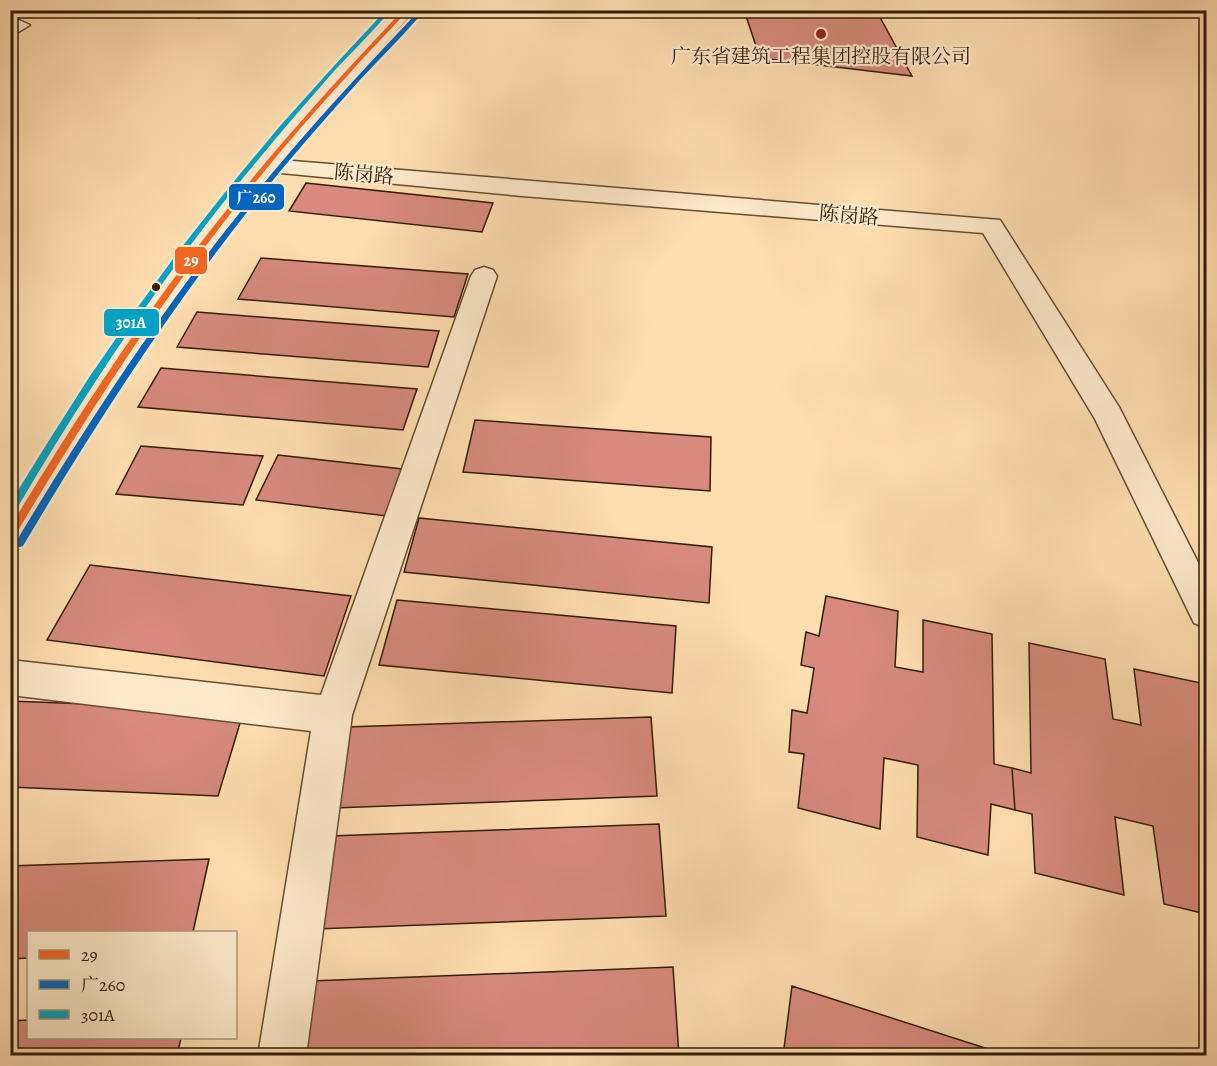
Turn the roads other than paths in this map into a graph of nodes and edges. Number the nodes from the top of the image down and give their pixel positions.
1 (406, 10) edge
2 (10, 20) edge
3 (10, 33) edge
4 (265, 165) junction
5 (484, 276) dead end
6 (10, 537) edge
7 (1206, 612) edge
8 (10, 677) edge
9 (333, 715) junction
10 (282, 1056) edge

1 - 4 street
2 - 3 lane
4 - 6 street
4 - 7 street, 陈岗路
5 - 9 street
8 - 9 street
9 - 10 street

